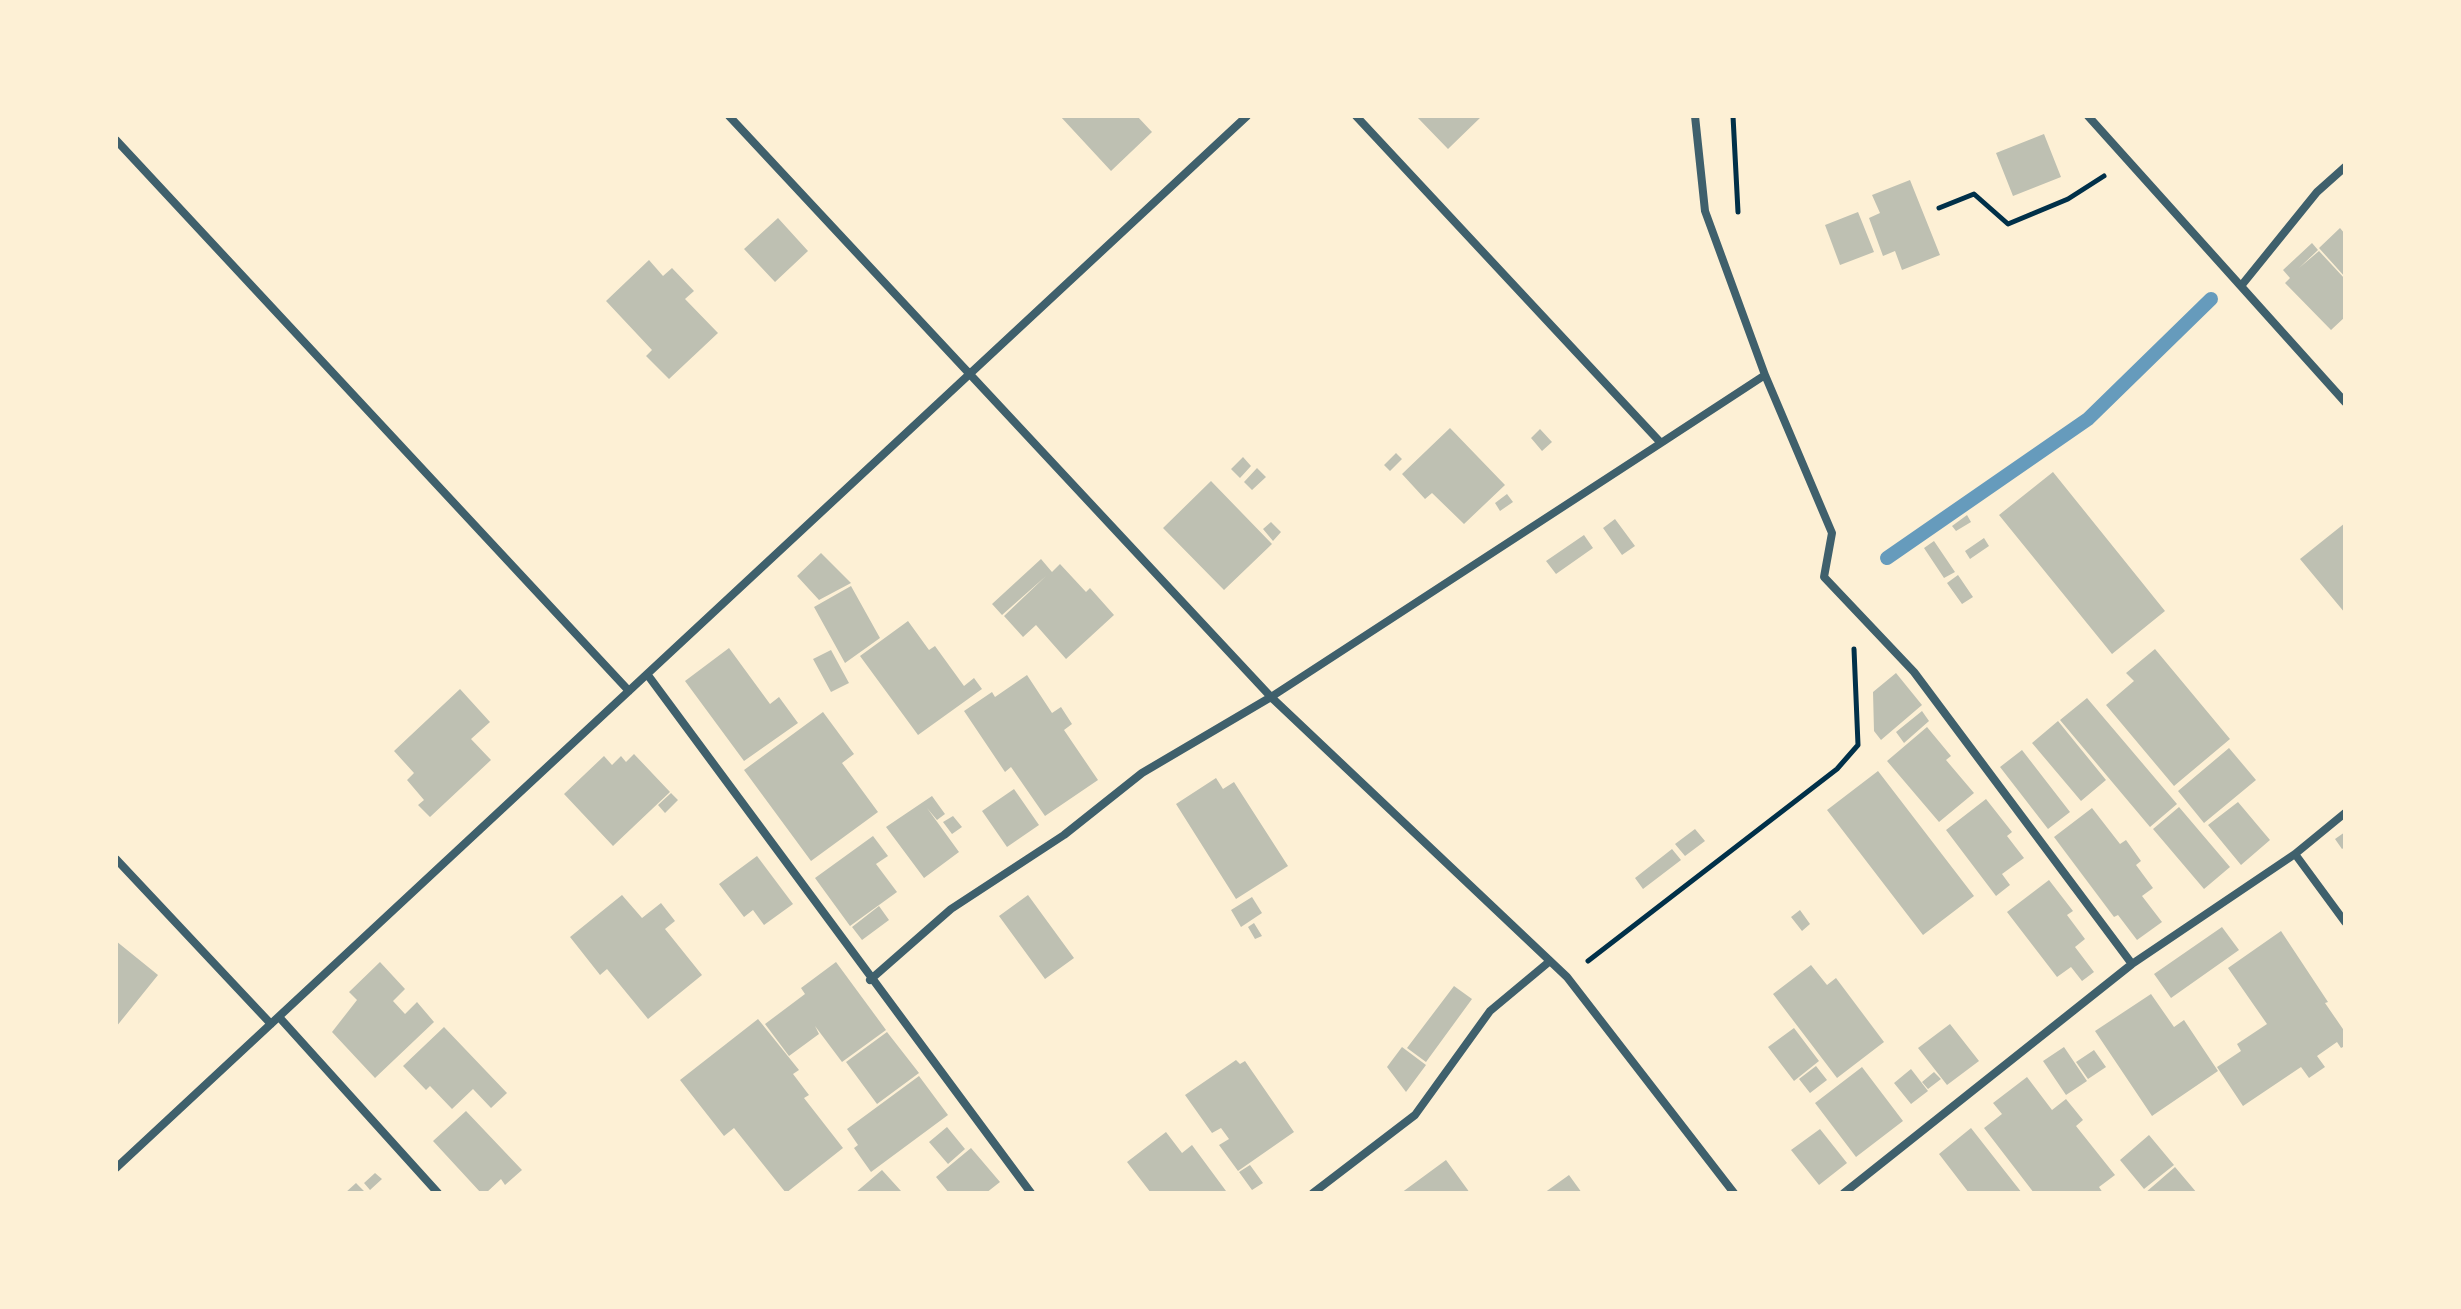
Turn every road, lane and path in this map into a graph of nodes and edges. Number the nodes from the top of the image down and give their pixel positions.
1 (729, 116) edge
2 (1247, 116) edge
3 (1356, 116) edge
4 (1695, 116) edge
5 (1733, 116) edge
6 (2088, 116) edge
7 (116, 140) edge
8 (2127, 160) junction
9 (2345, 167) edge
10 (1939, 208) dead end
11 (1739, 222) dead end
12 (2241, 286) junction
13 (970, 374) junction
14 (1765, 375) junction
15 (2345, 402) edge
16 (1661, 443) junction
17 (1853, 607) junction
18 (647, 674) junction
19 (629, 691) junction
20 (1271, 697) junction
21 (2345, 813) edge
22 (2295, 854) junction
23 (116, 859) edge
24 (2345, 922) edge
25 (1550, 961) junction
26 (2132, 964) junction
27 (1567, 977) junction
28 (870, 980) junction
29 (279, 1017) junction
30 (271, 1024) junction
31 (116, 1168) edge
32 (438, 1193) edge
33 (1031, 1193) edge
34 (1313, 1193) edge
35 (1734, 1193) edge
36 (1844, 1193) edge

1 - 13 street
2 - 13 street
3 - 16 street
4 - 14 street
5 - 11 path
6 - 8 street
7 - 19 street
8 - 10 path
8 - 12 street
9 - 12 street
12 - 15 street
13 - 18 street
13 - 20 street
14 - 16 street
14 - 17 street
16 - 20 street
17 - 26 street
17 - 27 path
18 - 19 street
18 - 28 street
19 - 29 street
20 - 25 street
20 - 28 street
21 - 22 street
22 - 24 street
22 - 26 street
23 - 30 street
25 - 27 street
25 - 34 street
26 - 36 street
27 - 35 street
28 - 33 street
29 - 30 street
29 - 32 street
30 - 31 street

